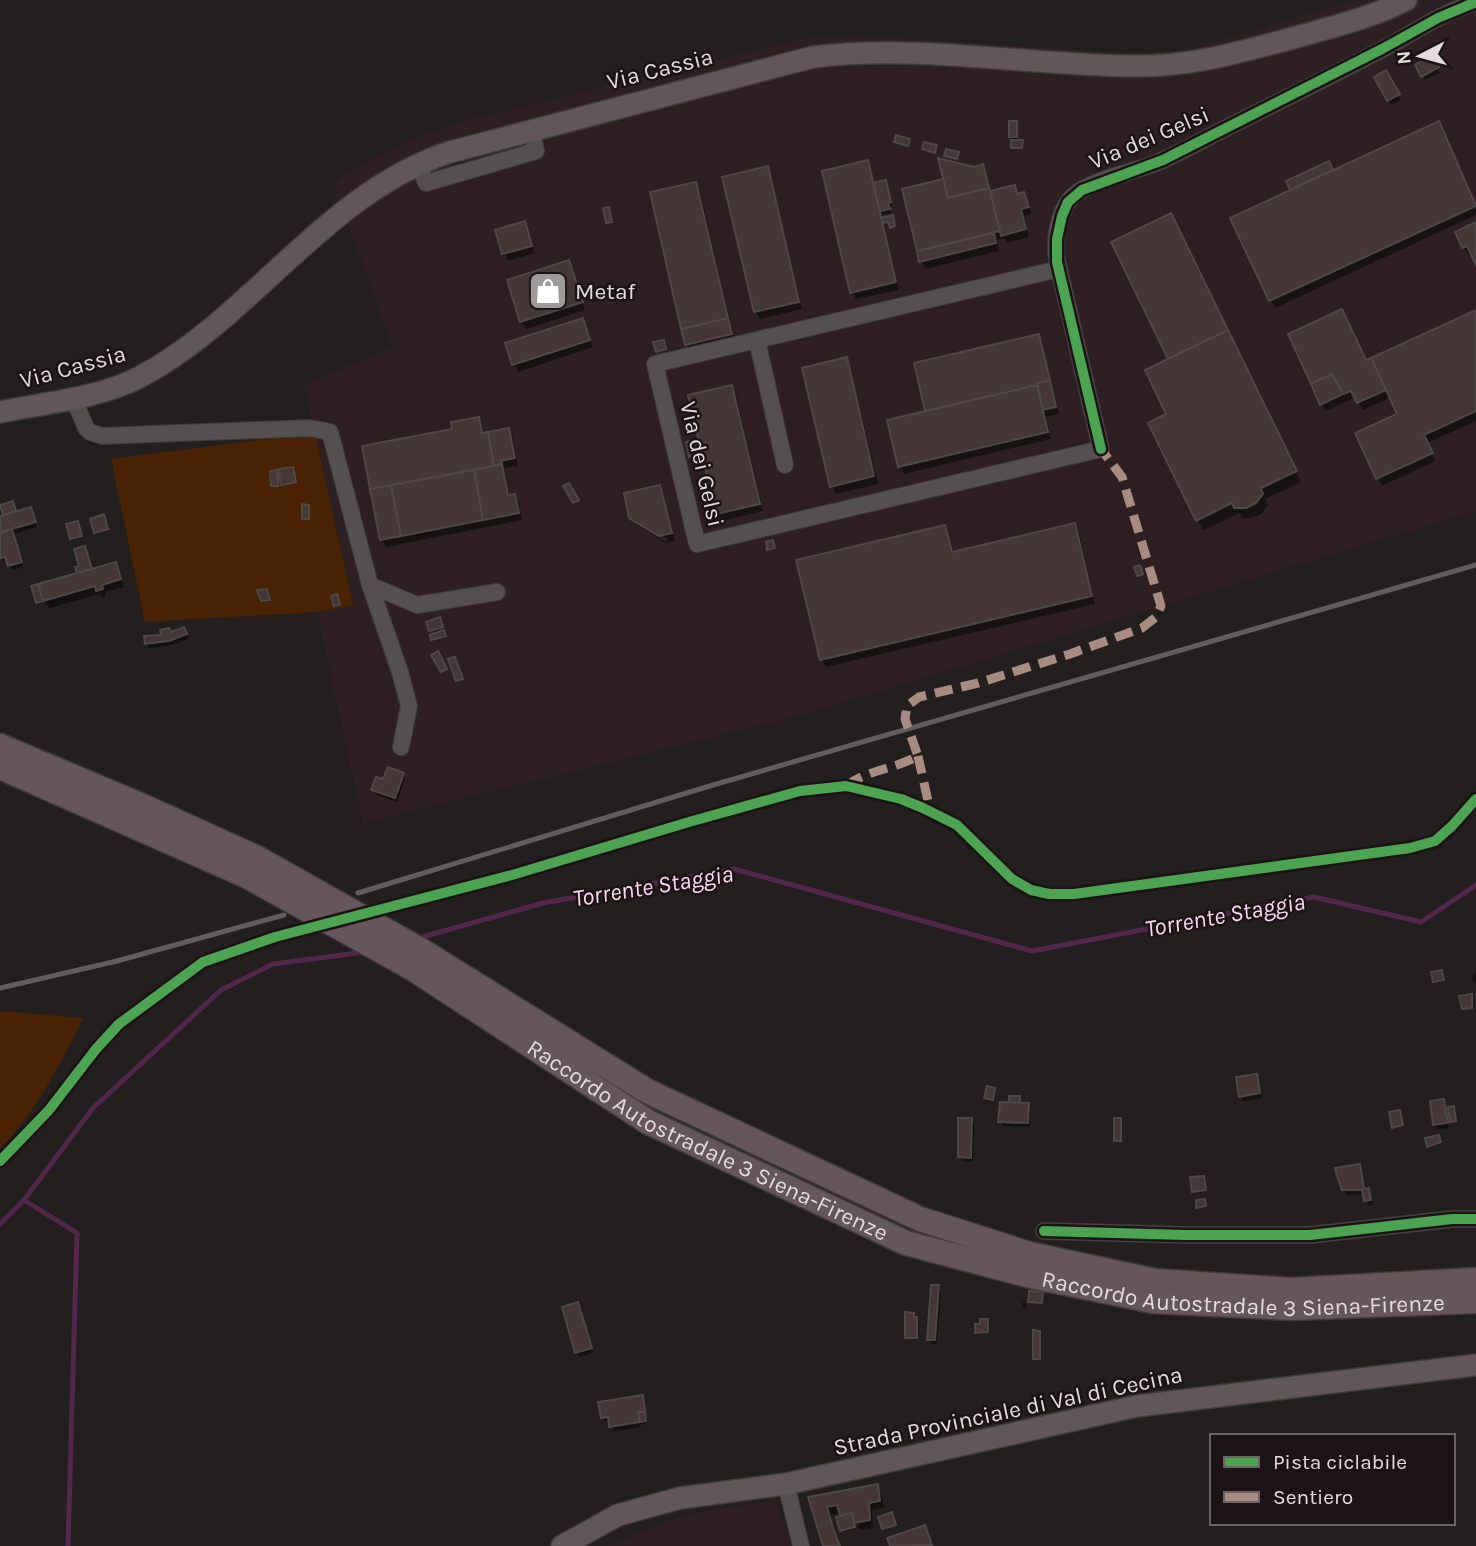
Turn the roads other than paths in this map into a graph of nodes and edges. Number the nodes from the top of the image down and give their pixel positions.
1 (1406, 0) edge
2 (1476, 2) edge
3 (1059, 269) junction
4 (757, 340) junction
5 (73, 397) junction
6 (0, 412) edge
7 (785, 465) dead end
8 (370, 585) junction
9 (497, 592) dead end
10 (0, 746) edge
11 (401, 747) dead end
12 (0, 767) edge
13 (252, 867) junction
14 (417, 960) junction
15 (1476, 1219) edge
16 (1044, 1231) dead end
17 (1476, 1280) edge
18 (1476, 1301) edge
19 (1476, 1365) edge
20 (786, 1484) junction
21 (562, 1546) edge
22 (801, 1546) edge

1 - 5 main road, Via Cassia
2 - 3 street, Via dei Gelsi
3 - 4 street, Via dei Gelsi
3 - 4 street, Via dei Gelsi
4 - 7 street
5 - 6 main road, Via Cassia
5 - 8 street
8 - 9 street
8 - 11 street
10 - 13 highway, Raccordo Autostradale 3 Siena-Firenze
12 - 13 highway, Raccordo Autostradale 3 Siena-Firenze
13 - 14 highway, Raccordo Autostradale 3 Siena-Firenze, bridge
14 - 17 highway, Raccordo Autostradale 3 Siena-Firenze
14 - 18 highway, Raccordo Autostradale 3 Siena-Firenze
15 - 16 street
19 - 20 main road, Strada Provinciale di Val di Cecina
20 - 21 main road, Strada Provinciale di Val di Cecina
20 - 22 street

